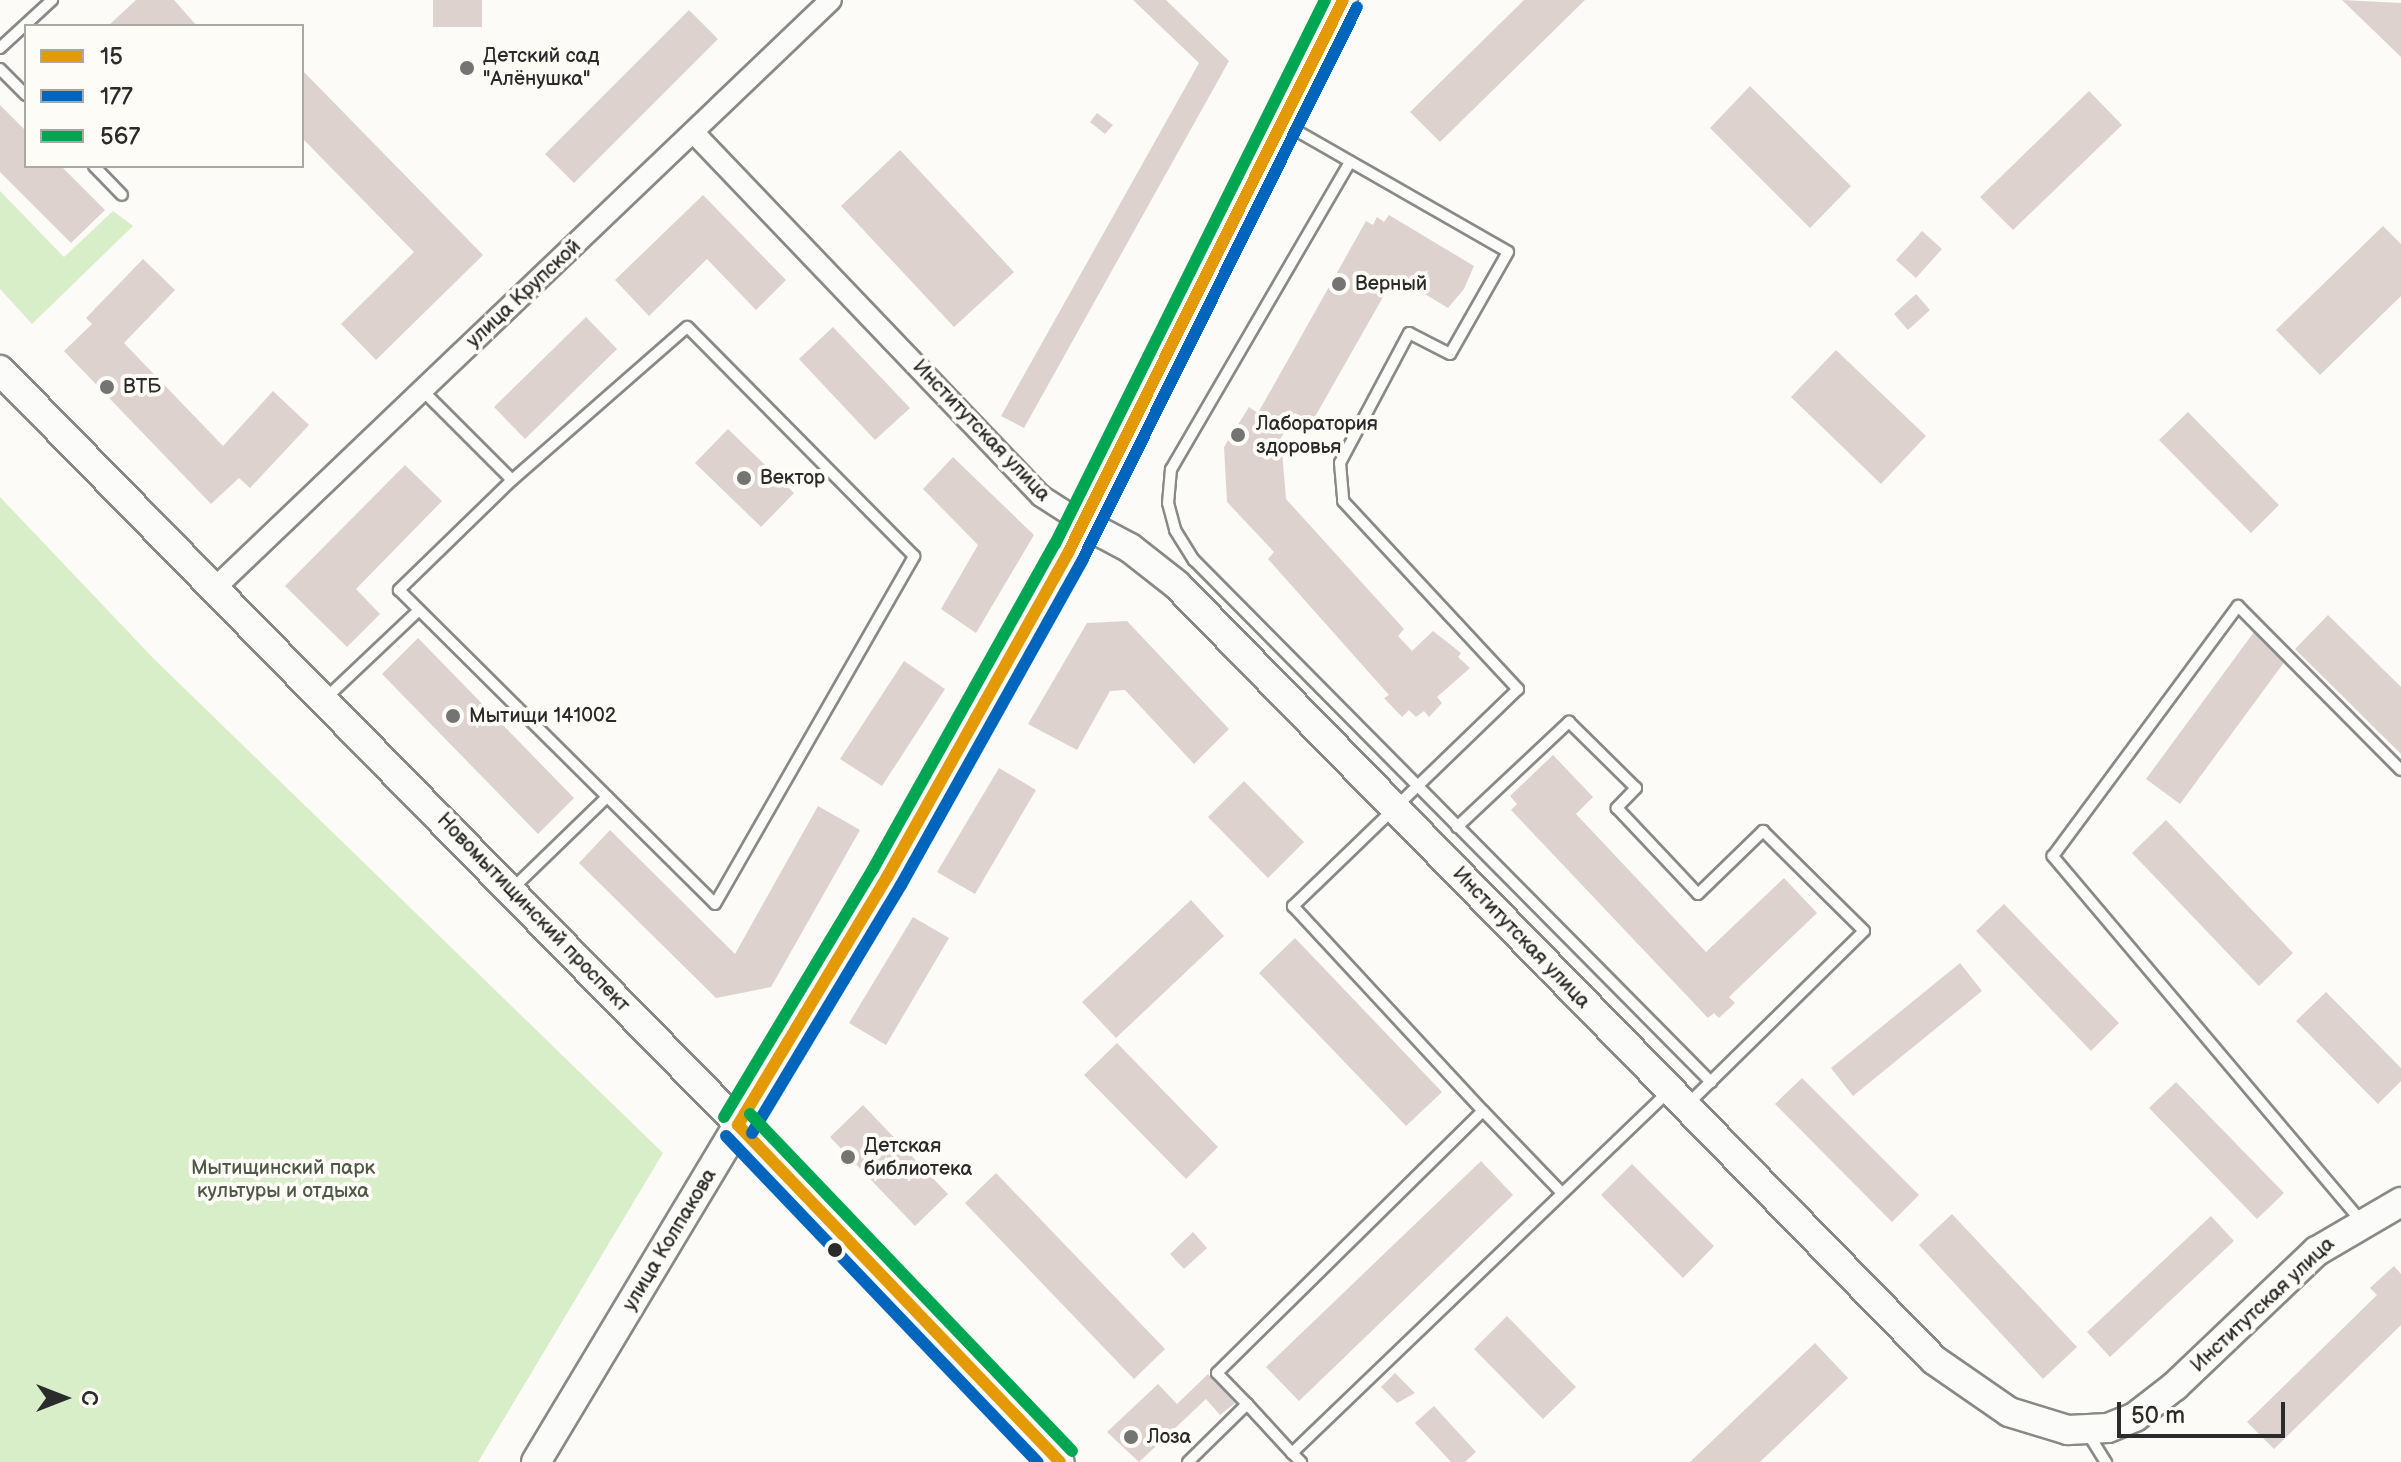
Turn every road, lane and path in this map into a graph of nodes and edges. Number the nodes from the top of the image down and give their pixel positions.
1 (52, 0) edge
2 (831, 0) edge
3 (1343, 0) edge
4 (26, 24) edge
5 (24, 26) edge
6 (0, 48) edge
7 (0, 69) edge
8 (24, 93) edge
9 (1282, 122) junction
10 (694, 133) junction
11 (1350, 162) junction
12 (96, 168) edge
13 (122, 195) dead end
14 (0, 370) edge
15 (422, 390) junction
16 (512, 480) junction
17 (1083, 523) junction
18 (216, 587) junction
19 (419, 610) junction
20 (325, 699) junction
21 (2401, 770) edge
22 (1416, 786) junction
23 (607, 797) junction
24 (1396, 806) junction
25 (1457, 827) junction
26 (511, 890) junction
27 (1711, 1082) junction
28 (1676, 1100) junction
29 (1483, 1111) junction
30 (738, 1125) junction
31 (1562, 1193) junction
32 (2401, 1202) edge
33 (2361, 1221) junction
34 (1247, 1404) junction
35 (2087, 1431) junction
36 (1292, 1453) junction
37 (536, 1462) edge
38 (1060, 1462) edge
39 (1188, 1462) edge
40 (1301, 1462) edge
41 (2106, 1462) edge

1 - 4 lane
2 - 10 street, улица Крупской
3 - 9 street, улица Колпакова
5 - 6 lane
7 - 8 lane
9 - 11 lane
9 - 17 street, улица Колпакова
10 - 15 street, улица Крупской
10 - 17 street, Институтская улица
11 - 22 lane
11 - 22 lane
12 - 13 lane
14 - 18 street, Новомытищинский проспект
15 - 16 lane
15 - 18 street, улица Крупской
16 - 19 lane
16 - 23 lane
17 - 24 street, Институтская улица
17 - 30 street, улица Колпакова
18 - 20 street, Новомытищинский проспект
19 - 20 lane
19 - 23 lane
20 - 26 street, Новомытищинский проспект
21 - 33 lane
22 - 24 lane
22 - 25 lane
23 - 26 lane
24 - 28 street, Институтская улица
24 - 29 lane
25 - 27 lane
25 - 27 lane
26 - 30 street, Новомытищинский проспект
27 - 28 lane
28 - 31 lane
28 - 35 street, Институтская улица
29 - 31 lane
29 - 34 lane
30 - 37 street, улица Колпакова
30 - 38 street, Новомытищинский проспект
31 - 36 lane
32 - 33 street, Институтская улица
33 - 35 street, Институтская улица
34 - 36 lane
34 - 39 lane
35 - 41 lane
36 - 40 lane

